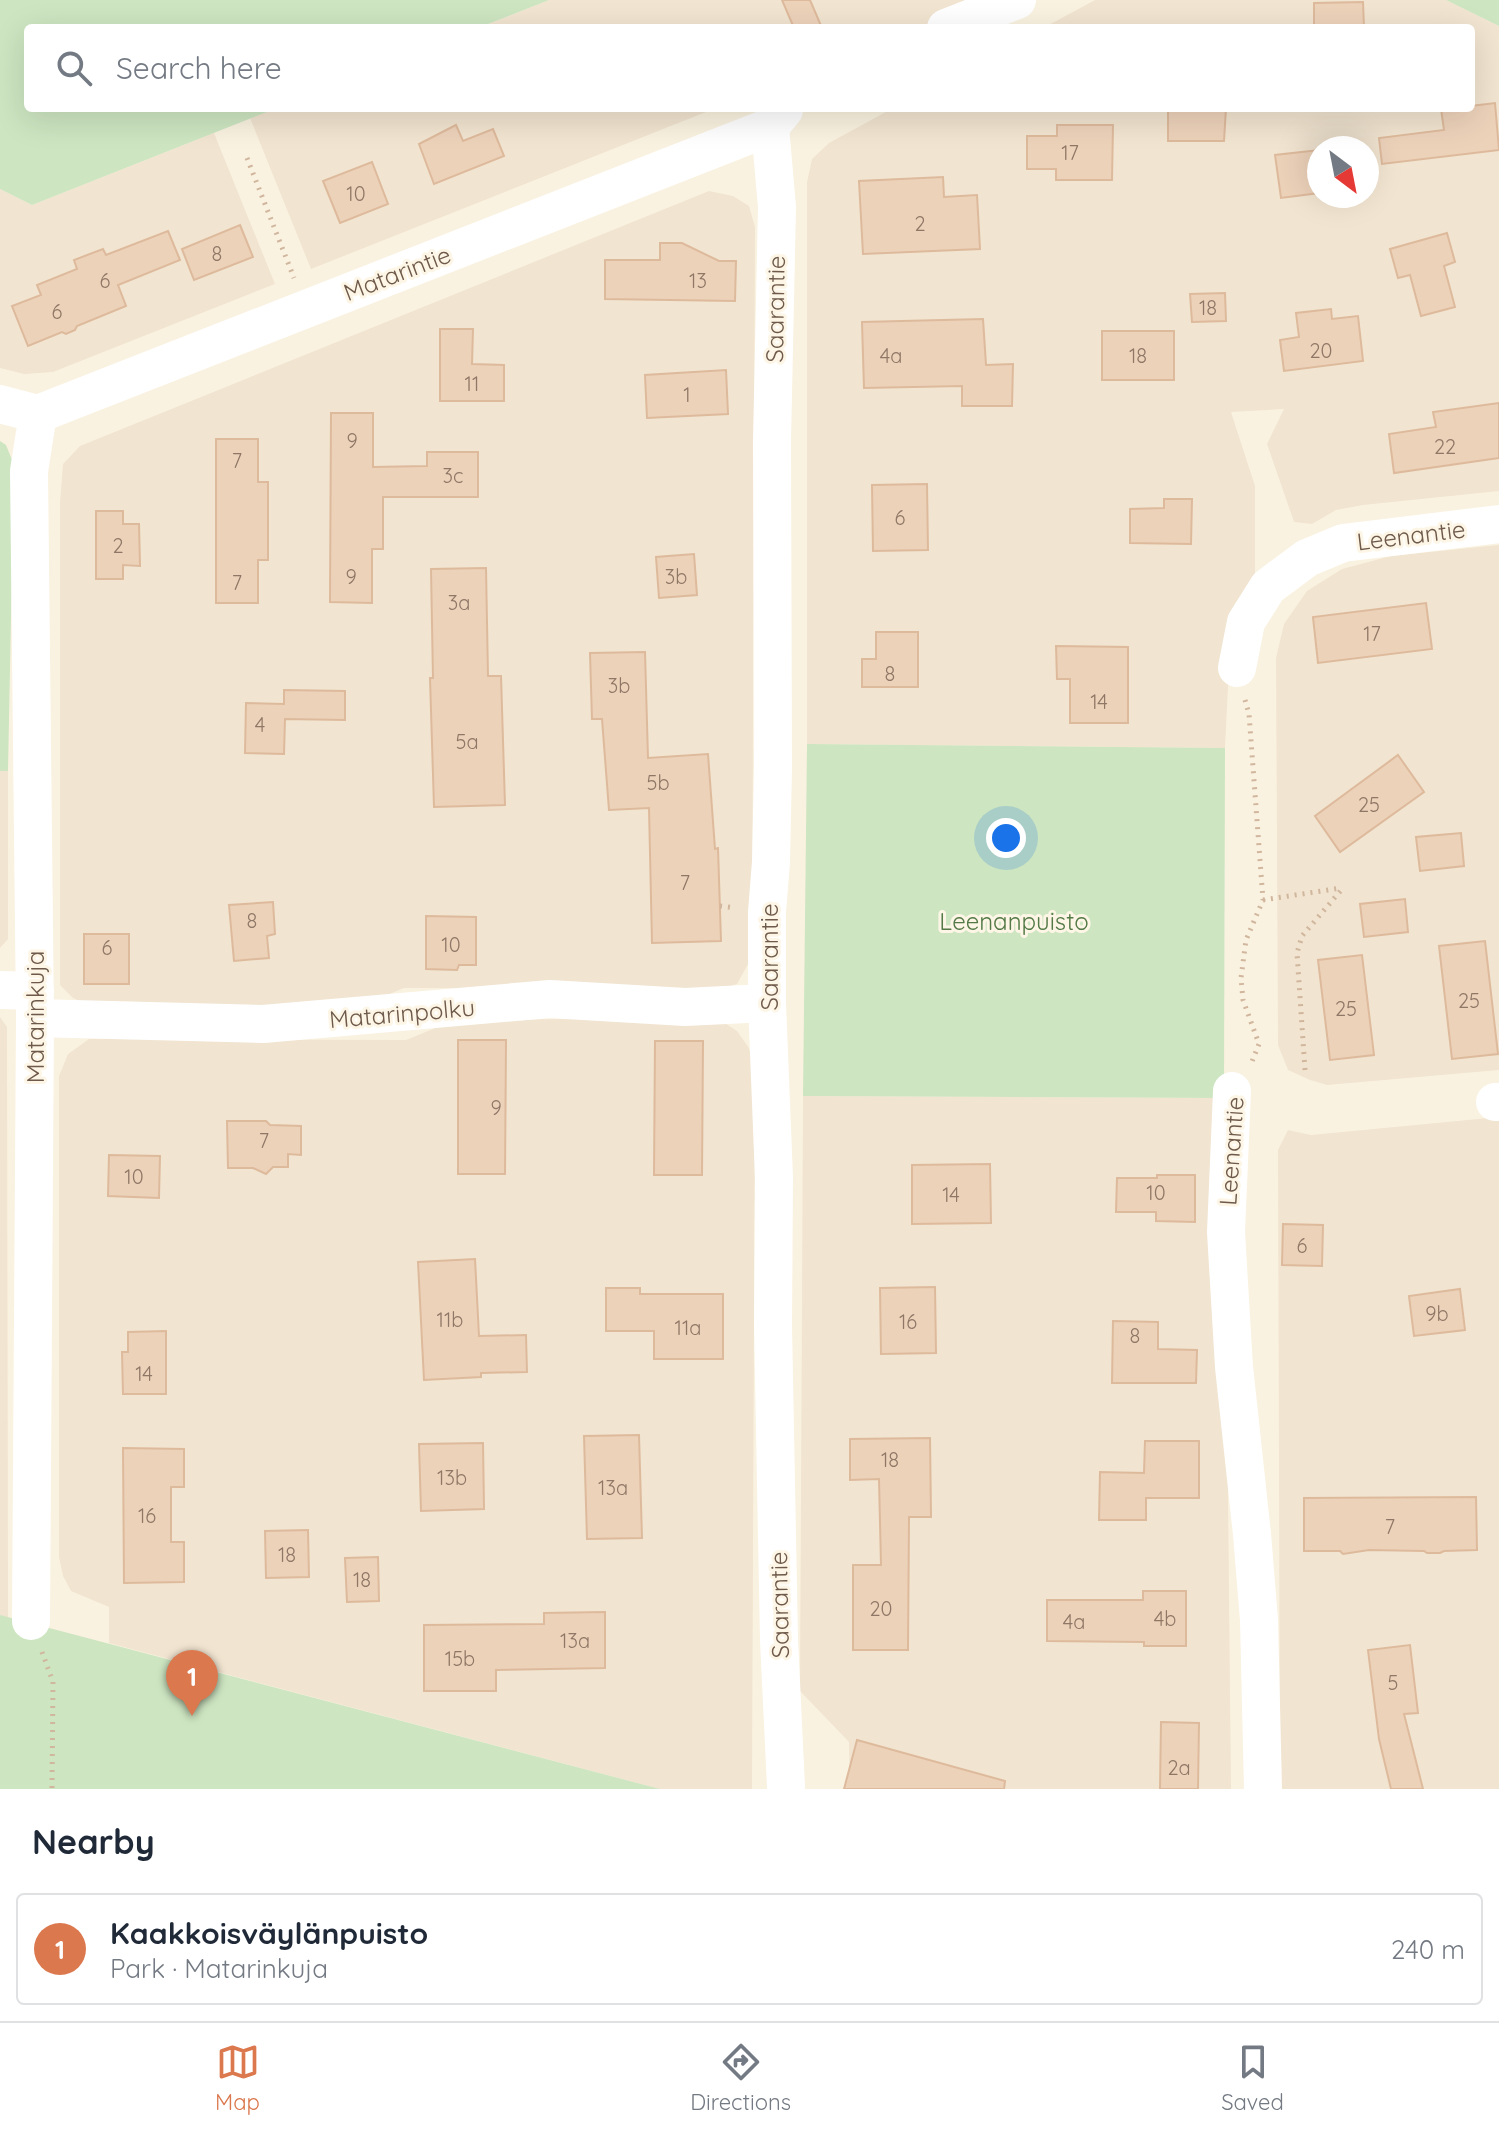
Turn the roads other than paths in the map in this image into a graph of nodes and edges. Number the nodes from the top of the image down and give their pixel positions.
1 (1017, 0) edge
2 (956, 24) edge
3 (778, 118) edge
4 (0, 404) edge
5 (38, 414) junction
6 (1499, 524) edge
7 (1237, 668) road end
8 (23, 1000) edge
9 (767, 1003) junction
10 (1232, 1091) road end
11 (31, 1621) road end
12 (786, 1787) dead end
13 (1263, 1789) edge

1 - 2 street
3 - 5 street, Matarintie
3 - 9 street, Saarantie
4 - 5 street
5 - 8 street, Matarinkuja
6 - 7 street, Leenantie
8 - 9 street, Matarinpolku
8 - 11 street, Matarinkuja
9 - 12 street, Saarantie
10 - 13 street, Leenantie

